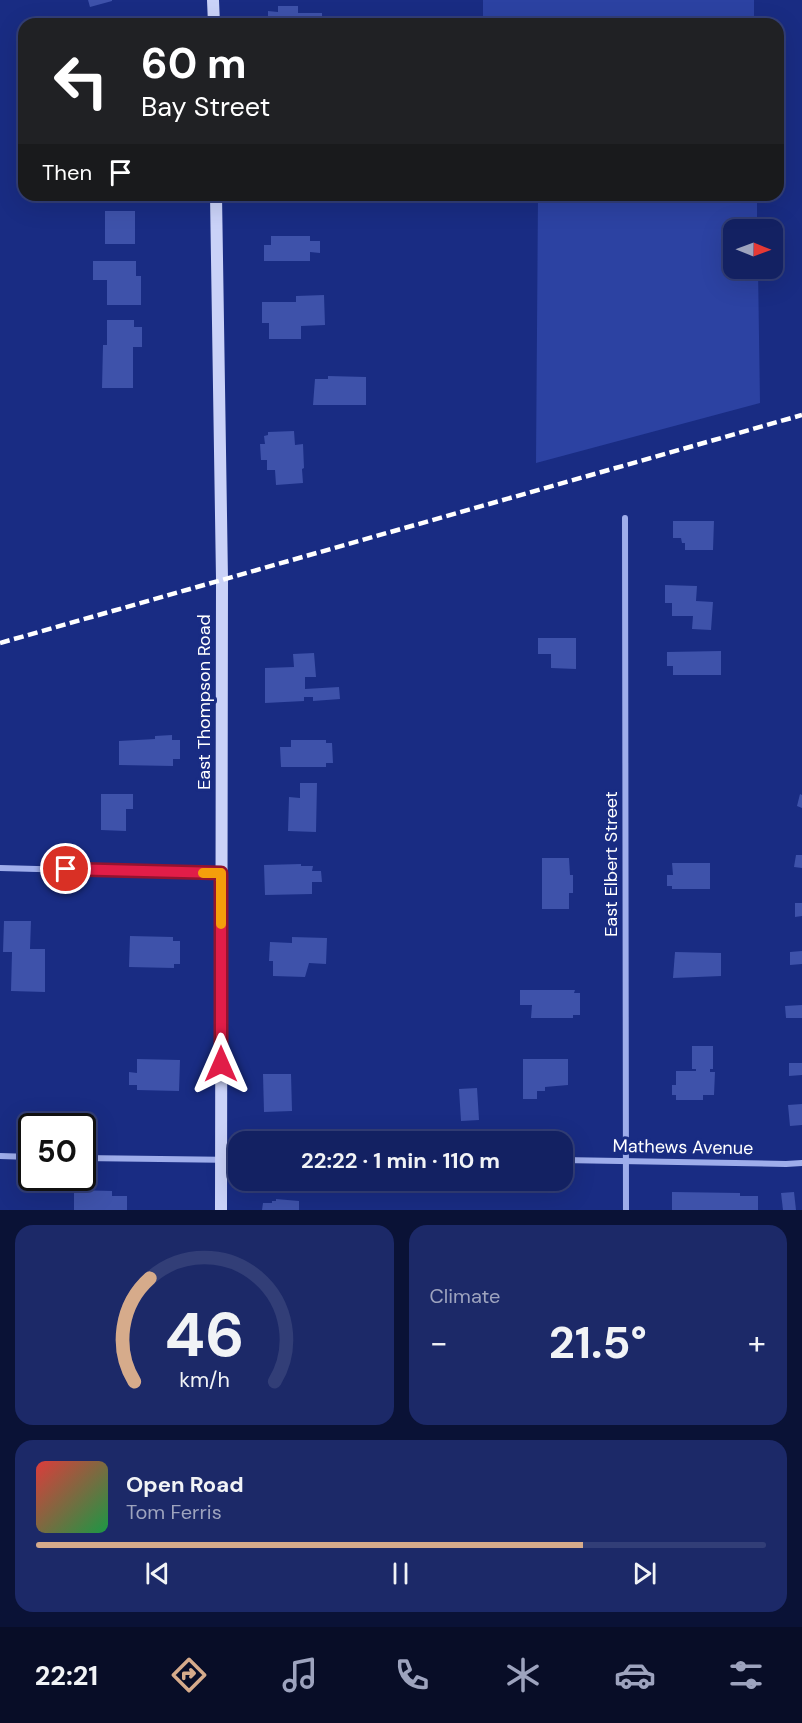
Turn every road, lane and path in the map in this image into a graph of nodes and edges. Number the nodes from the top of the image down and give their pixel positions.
1 (213, 0) edge
2 (214, 18) edge
3 (216, 201) edge
4 (625, 518) dead end
5 (0, 868) edge
6 (221, 873) junction
7 (0, 1156) edge
8 (18, 1157) edge
9 (96, 1158) edge
10 (222, 1160) junction
11 (228, 1160) edge
12 (573, 1160) edge
13 (626, 1160) junction
14 (802, 1162) edge
15 (221, 1210) edge
16 (626, 1210) edge

1 - 2 main road
3 - 6 main road, East Thompson Road
4 - 13 street, East Elbert Street
5 - 6 street
6 - 10 main road, East Thompson Road
7 - 8 street
9 - 10 street
10 - 11 street
10 - 15 main road, East Thompson Road
12 - 13 street, Mathews Avenue
13 - 14 street, Mathews Avenue
13 - 16 street, East Elbert Street

